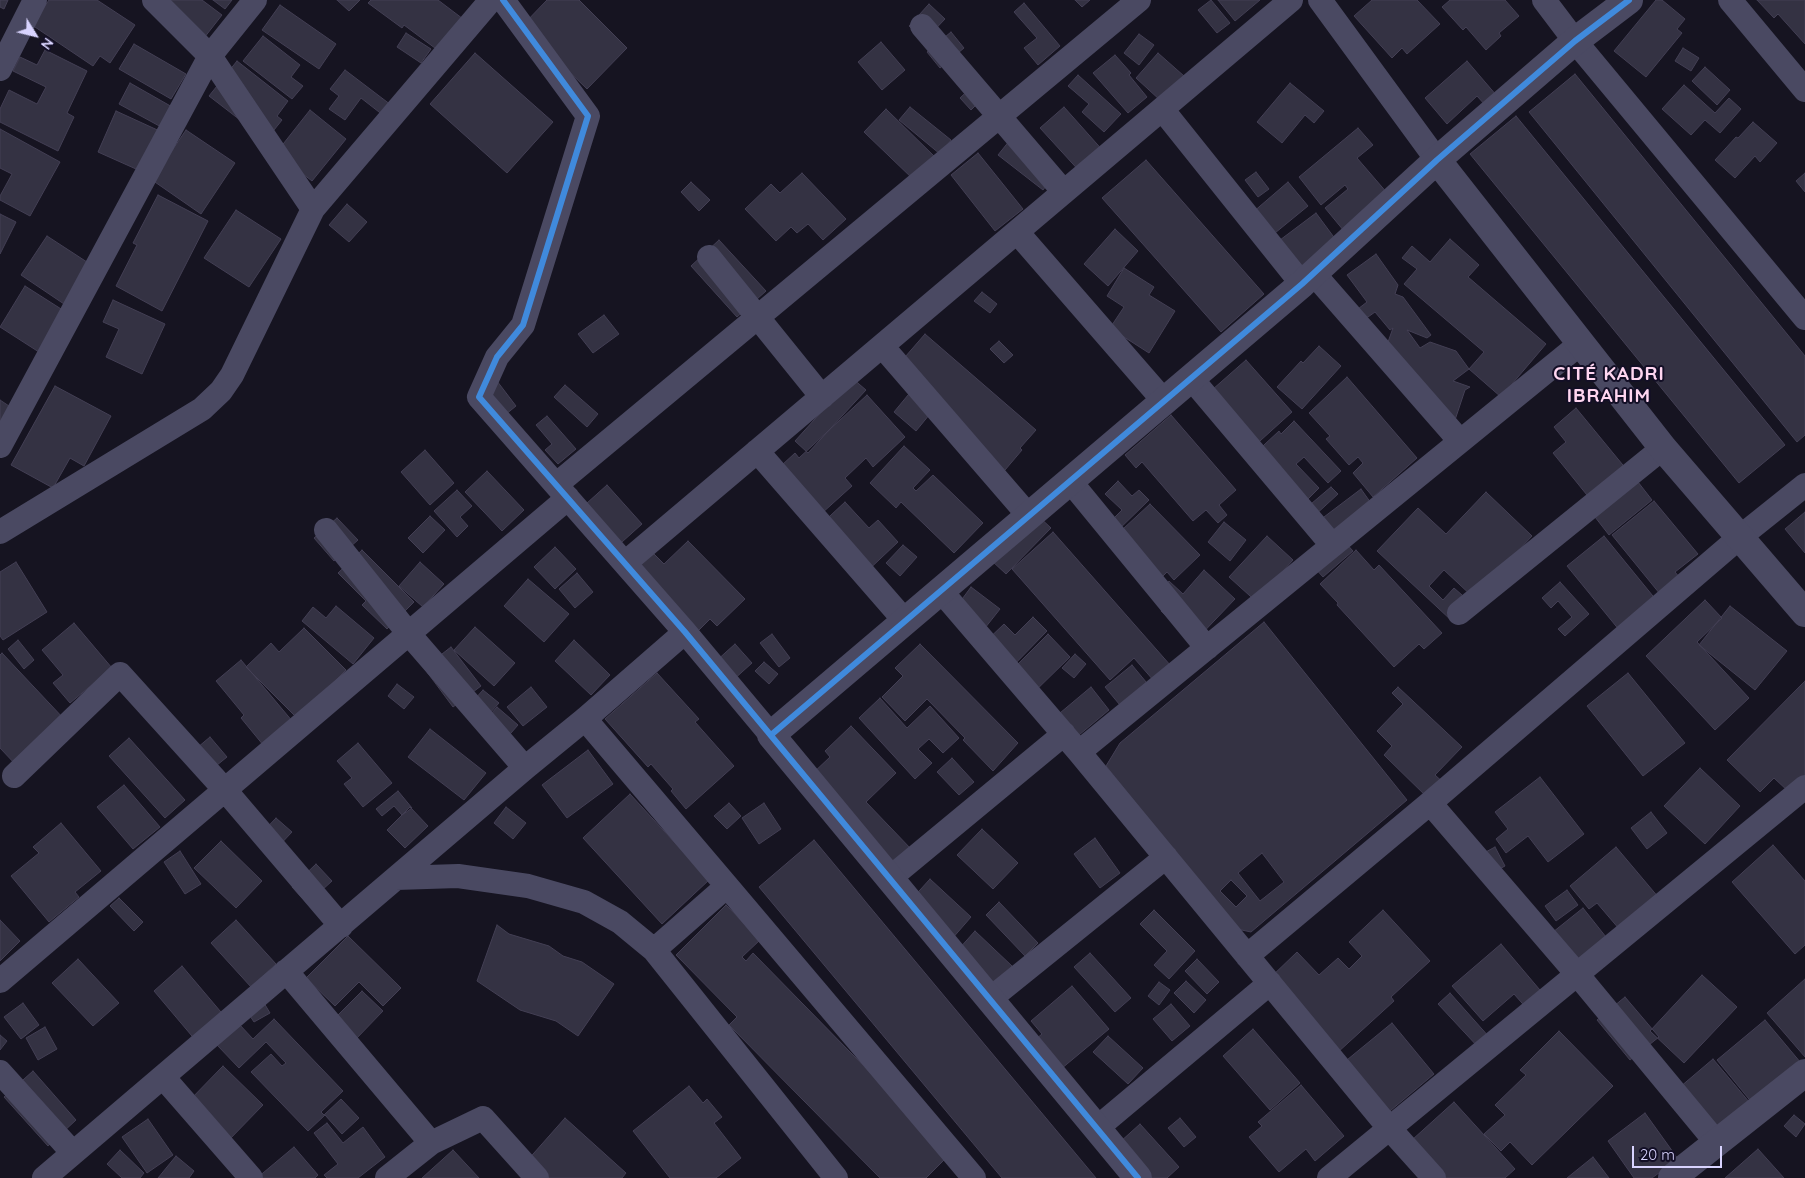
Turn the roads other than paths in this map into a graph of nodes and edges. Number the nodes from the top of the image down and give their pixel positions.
1 (35, 0) edge
2 (154, 0) edge
3 (255, 0) edge
4 (491, 0) edge
5 (503, 0) edge
6 (1139, 0) edge
7 (1291, 0) edge
8 (1320, 0) edge
9 (1544, 0) edge
10 (1630, 0) edge
11 (1730, 0) edge
12 (922, 26) dead end
13 (1575, 41) junction
14 (210, 56) junction
15 (0, 69) edge
16 (1805, 90) edge
17 (1162, 109) junction
18 (999, 116) junction
19 (1437, 160) junction
20 (1064, 192) junction
21 (313, 209) junction
22 (1017, 232) junction
23 (709, 258) dead end
24 (1308, 279) junction
25 (757, 317) junction
26 (1805, 318) edge
27 (1581, 343) junction
28 (882, 346) junction
29 (1191, 378) junction
30 (822, 397) junction
31 (1164, 402) junction
32 (1460, 441) junction
33 (0, 446) edge
34 (1663, 448) junction
35 (757, 451) junction
36 (1070, 481) junction
37 (1805, 485) edge
38 (562, 491) junction
39 (1029, 516) junction
40 (326, 530) dead end
41 (0, 532) edge
42 (1740, 537) junction
43 (1332, 545) junction
44 (625, 563) junction
45 (941, 591) junction
46 (1459, 613) dead end
47 (1805, 613) edge
48 (905, 621) junction
49 (685, 632) junction
50 (409, 634) junction
51 (1207, 648) junction
52 (585, 719) junction
53 (1064, 734) junction
54 (770, 735) junction
55 (1079, 752) junction
56 (525, 768) junction
57 (14, 776) dead end
58 (1805, 787) edge
59 (225, 790) junction
60 (1430, 803) junction
61 (1166, 857) junction
62 (396, 878) junction
63 (890, 878) junction
64 (727, 886) junction
65 (341, 926) junction
66 (654, 950) junction
67 (1247, 956) junction
68 (286, 971) junction
69 (1577, 974) junction
70 (0, 981) edge
71 (1270, 983) junction
72 (990, 999) junction
73 (0, 1072) edge
74 (1805, 1074) edge
75 (163, 1077) junction
76 (1097, 1128) junction
77 (1390, 1129) junction
78 (1716, 1142) junction
79 (431, 1143) junction
80 (73, 1153) junction
81 (44, 1178) edge
82 (250, 1178) edge
83 (387, 1178) edge
84 (536, 1178) edge
85 (836, 1178) edge
86 (974, 1178) edge
87 (1138, 1178) edge
88 (1329, 1178) edge
89 (1434, 1178) edge
90 (1672, 1178) edge

1 - 15 street
2 - 14 street
3 - 14 street
4 - 21 street
5 - 38 street
6 - 18 street
7 - 17 street
8 - 19 street
9 - 13 street
10 - 13 street
11 - 16 street
12 - 18 street
13 - 19 street
13 - 26 street
14 - 21 street
14 - 33 street
17 - 20 street
17 - 24 street
18 - 20 street
18 - 25 street
19 - 24 street
19 - 27 street
20 - 22 street
21 - 41 street
22 - 28 street
22 - 31 street
23 - 25 street
24 - 29 street
24 - 32 street
25 - 30 street
25 - 38 street
27 - 32 street
27 - 34 street
28 - 30 street
28 - 39 street
29 - 31 street
29 - 43 street
30 - 35 street
31 - 36 street
32 - 43 street
34 - 42 street
34 - 46 street
35 - 44 street
35 - 48 street
36 - 39 street
36 - 51 street
37 - 42 street
38 - 44 street
38 - 50 street
39 - 45 street
40 - 50 street
42 - 47 street
42 - 60 street
43 - 51 street
44 - 49 street
45 - 48 street
45 - 53 street
48 - 54 street
49 - 52 street
49 - 54 street
50 - 56 street
50 - 59 street
51 - 55 street
52 - 56 street
52 - 64 street
53 - 55 street
53 - 63 street
54 - 63 street
55 - 61 street
56 - 62 street
57 - 59 street
58 - 69 street
59 - 65 street
59 - 70 street
60 - 67 street
60 - 69 street
61 - 67 street
61 - 72 street
62 - 65 street
62 - 66 street
63 - 72 street
64 - 66 street
64 - 86 street
65 - 68 street
66 - 85 street
67 - 71 street
68 - 75 street
68 - 79 street
69 - 77 street
69 - 78 street
71 - 76 street
71 - 77 street
72 - 76 street
73 - 80 street
74 - 78 street
75 - 80 street
75 - 82 street
76 - 87 street
77 - 88 street
77 - 89 street
78 - 90 street
79 - 83 street
79 - 84 street
80 - 81 street

